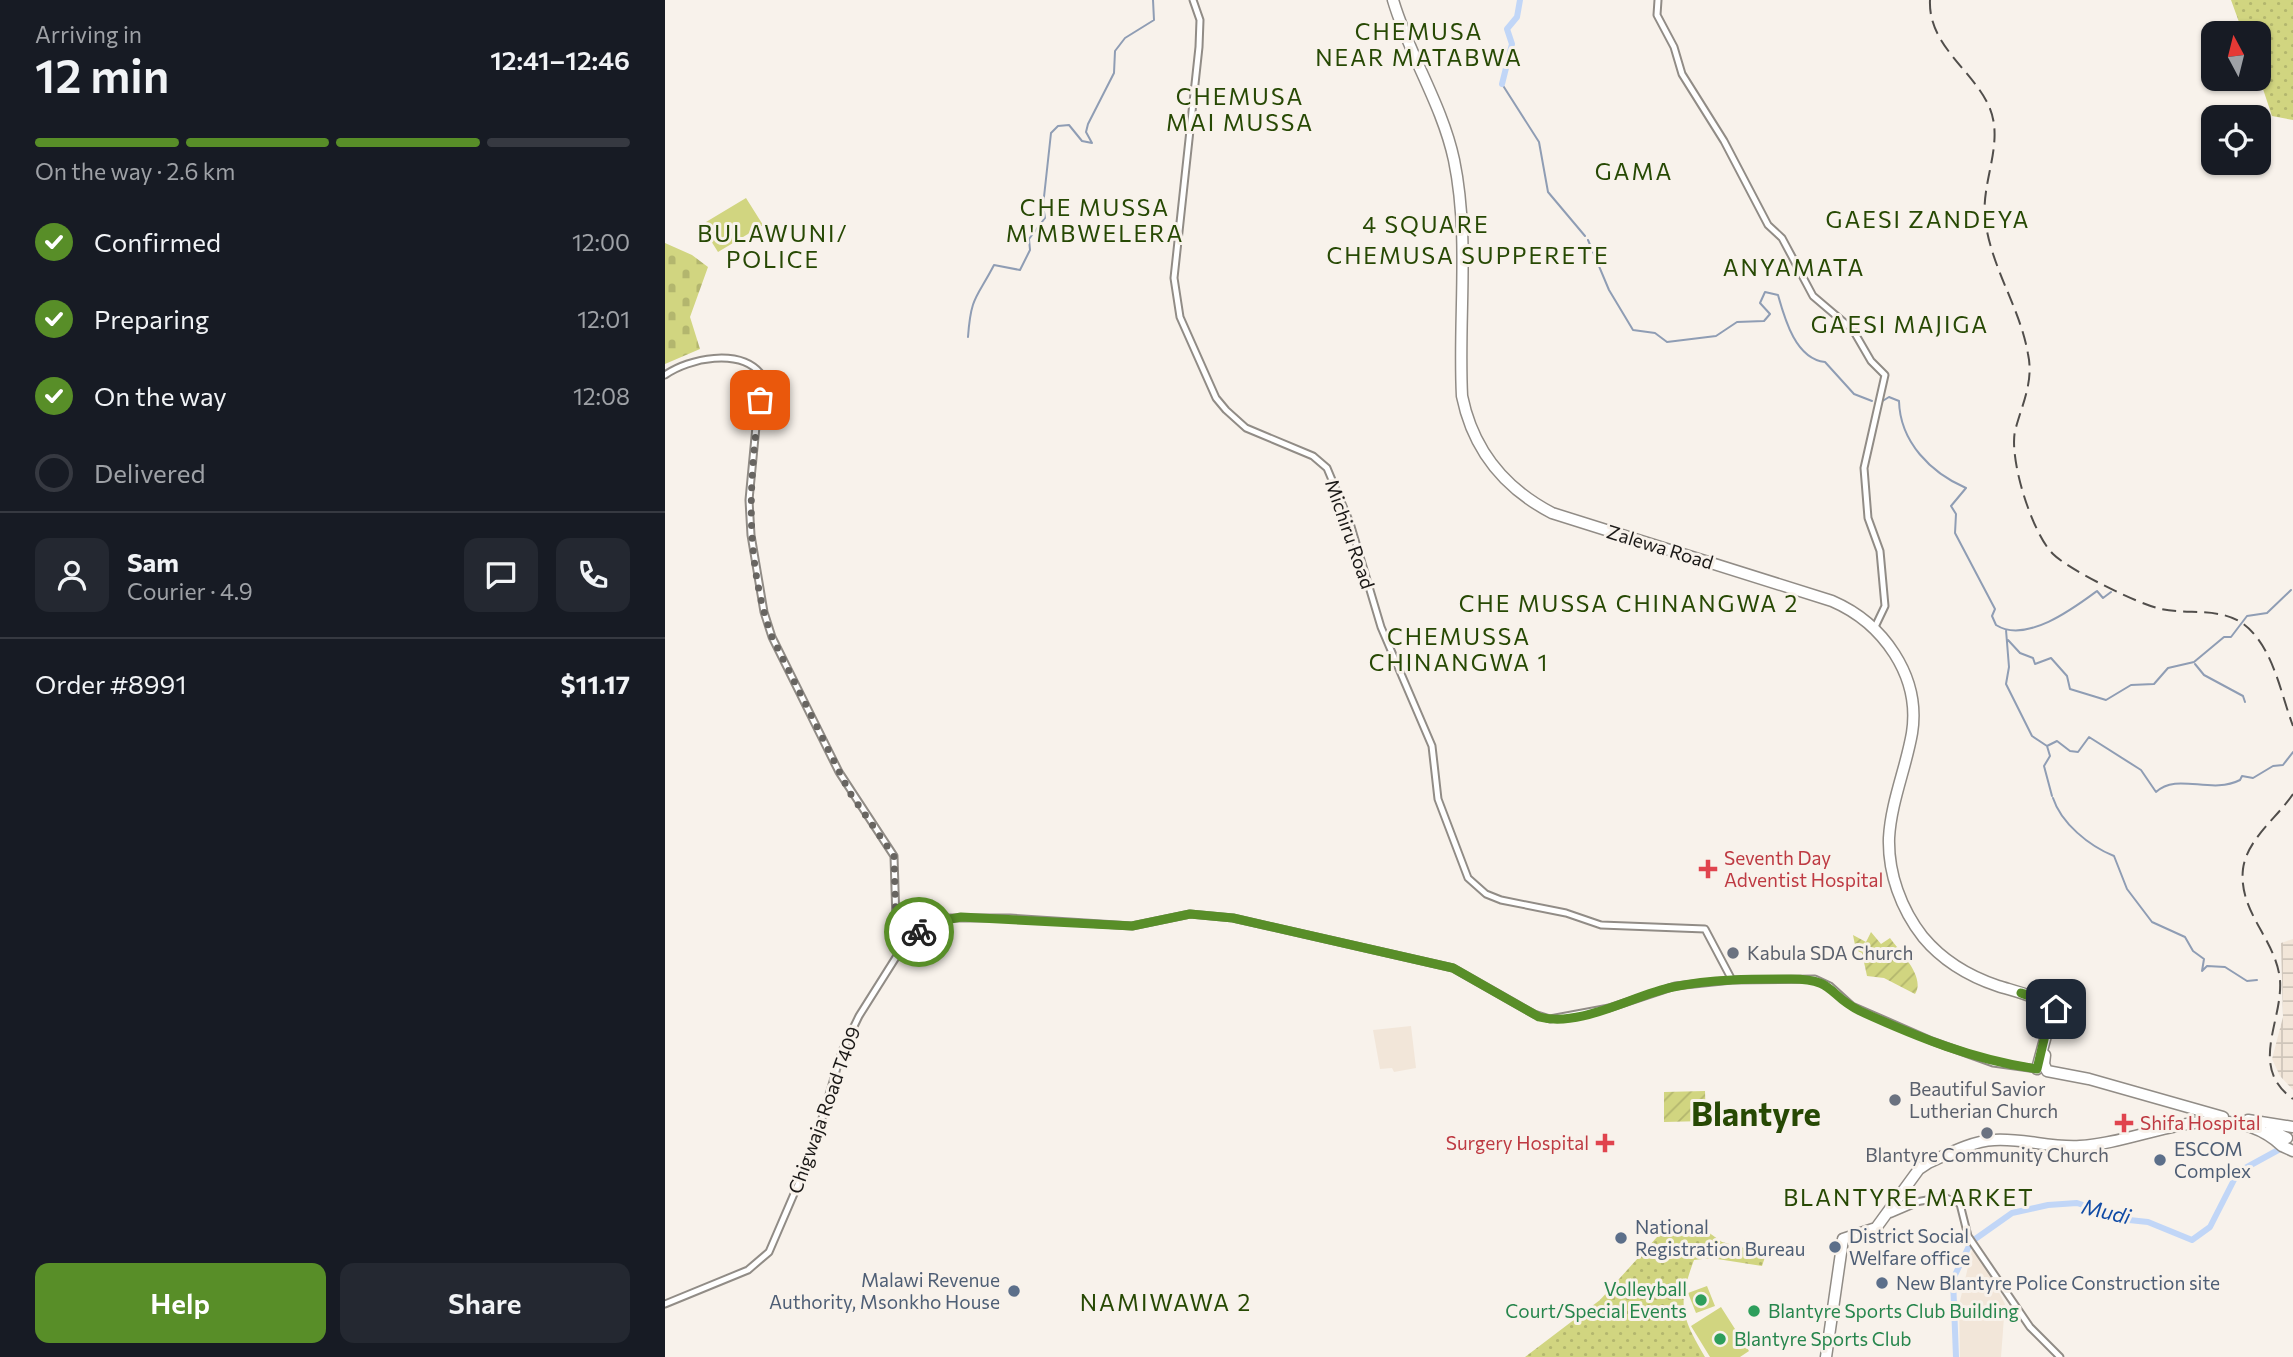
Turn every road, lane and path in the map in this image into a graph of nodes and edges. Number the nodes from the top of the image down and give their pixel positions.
1 (1193, 0) edge
2 (1393, 0) edge
3 (1658, 0) edge
4 (665, 374) edge
5 (1874, 629) junction
6 (905, 943) junction
7 (1732, 980) junction
8 (2042, 1070) junction
9 (2248, 1120) junction
10 (2293, 1127) edge
11 (2290, 1145) edge
12 (1904, 1191) junction
13 (1896, 1202) junction
14 (1911, 1203) junction
15 (1889, 1212) junction
16 (665, 1304) edge
17 (1826, 1357) edge
18 (2060, 1357) edge

1 - 7 street, Michiru Road
2 - 5 highway, Zalewa Road
3 - 5 street
4 - 6 street
5 - 8 highway, Zalewa Road
6 - 7 street
6 - 16 street, Chigwaja Road T409
7 - 8 street
8 - 9 highway
9 - 10 highway
9 - 11 highway
11 - 12 highway
12 - 13 highway
12 - 14 highway
13 - 14 street
13 - 15 highway
14 - 15 highway
14 - 18 street
15 - 17 highway

